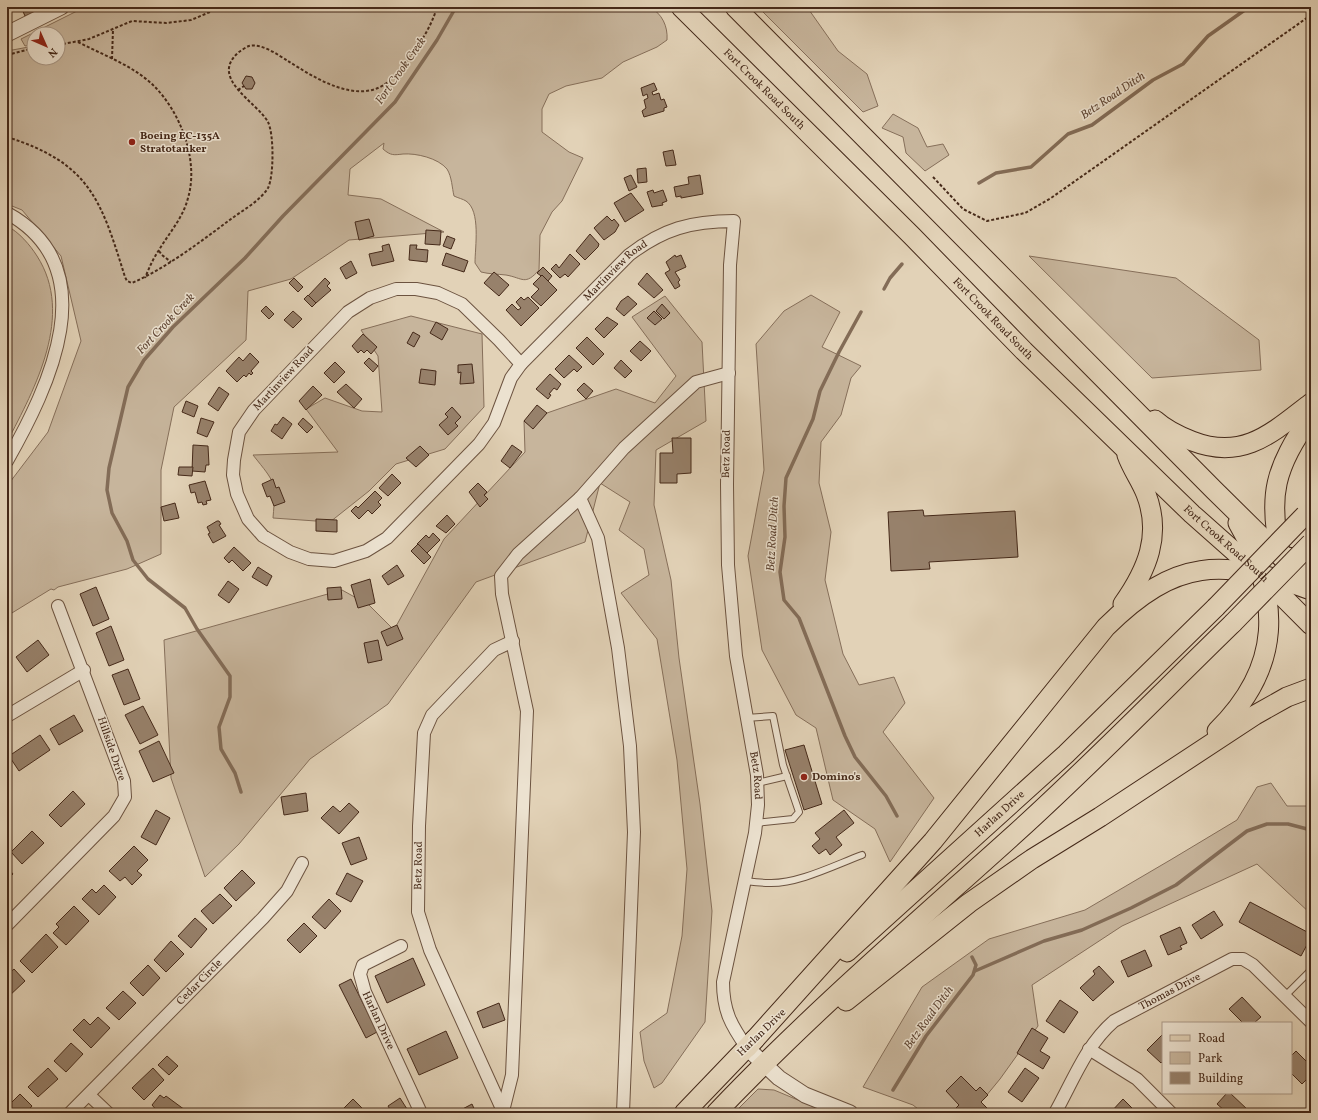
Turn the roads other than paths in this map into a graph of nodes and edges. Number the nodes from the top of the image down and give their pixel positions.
1 (60, 7) edge
2 (681, 7) edge
3 (722, 7) edge
4 (735, 7) edge
5 (7, 34) edge
6 (784, 58) junction
7 (7, 213) edge
8 (734, 221) joint
9 (1066, 340) junction
10 (521, 364) junction
11 (729, 372) junction
12 (1311, 403) edge
13 (1311, 416) edge
14 (1122, 445) junction
15 (7, 461) edge
16 (1214, 490) junction
17 (580, 498) junction
18 (1308, 512) edge
19 (1213, 533) junction
20 (1311, 543) edge
21 (1254, 551) junction
22 (1281, 556) junction
23 (1311, 562) edge
24 (1262, 576) junction
25 (1311, 581) edge
26 (1290, 583) junction
27 (1311, 590) edge
28 (58, 606) dead end
29 (1311, 621) edge
30 (1311, 625) edge
31 (1106, 627) junction
32 (512, 641) junction
33 (84, 670) junction
34 (1311, 688) edge
35 (7, 716) edge
36 (746, 718) junction
37 (1185, 760) junction
38 (787, 776) junction
39 (757, 783) junction
40 (756, 823) junction
41 (862, 855) dead end
42 (302, 863) dead end
43 (744, 881) junction
44 (7, 925) edge
45 (401, 946) dead end
46 (1311, 970) edge
47 (1285, 996) junction
48 (1311, 1022) edge
49 (747, 1048) junction
50 (1089, 1049) junction
51 (763, 1063) junction
52 (89, 1095) junction
53 (504, 1112) edge
54 (70, 1113) edge
55 (108, 1113) edge
56 (421, 1113) edge
57 (623, 1113) edge
58 (684, 1113) edge
59 (716, 1113) edge
60 (850, 1113) edge
61 (1055, 1113) edge
62 (1171, 1113) edge

1 - 5 street
2 - 14 main road, Fort Crook Road South
3 - 6 main road
4 - 6 main road
6 - 9 main road
7 - 15 street
8 - 10 street, Martinview Road
8 - 11 street, Betz Road
9 - 12 main road
9 - 16 main road
10 - 10 street, Martinview Road
11 - 17 street, Betz Road
11 - 36 street, Betz Road
13 - 22 main road
14 - 19 main road, Fort Crook Road South
14 - 31 main road
16 - 21 main road
16 - 22 main road
17 - 32 street, Betz Road
17 - 57 street
18 - 49 main road, Harlan Drive, bridge
19 - 21 main road
19 - 24 main road, Fort Crook Road South
20 - 51 main road, Harlan Drive, bridge
21 - 22 main road
21 - 24 main road
22 - 23 main road
22 - 25 main road
22 - 26 main road
24 - 26 main road
24 - 30 main road, Fort Crook Road South
24 - 31 main road
24 - 37 main road
26 - 27 main road
26 - 29 main road
28 - 33 street, Hillside Drive
31 - 49 main road
32 - 53 street, Betz Road
32 - 53 street, Betz Road
33 - 35 street
33 - 44 street, Hillside Drive
34 - 37 main road
36 - 38 lane
36 - 39 street, Betz Road
37 - 51 main road
38 - 39 lane
38 - 40 lane
39 - 40 street, Betz Road
40 - 43 street, Betz Road
41 - 43 lane
42 - 52 street, Cedar Circle
43 - 49 street, Betz Road
45 - 56 street, Harlan Drive
46 - 47 lane
47 - 48 street, Thomas Drive
47 - 50 street, Thomas Drive
49 - 51 street, Betz Road
49 - 58 main road, Harlan Drive
50 - 61 street, Thomas Drive
50 - 62 street
51 - 59 main road, Harlan Drive
51 - 60 street, Betz Road
52 - 54 street, Cedar Circle
52 - 55 street

